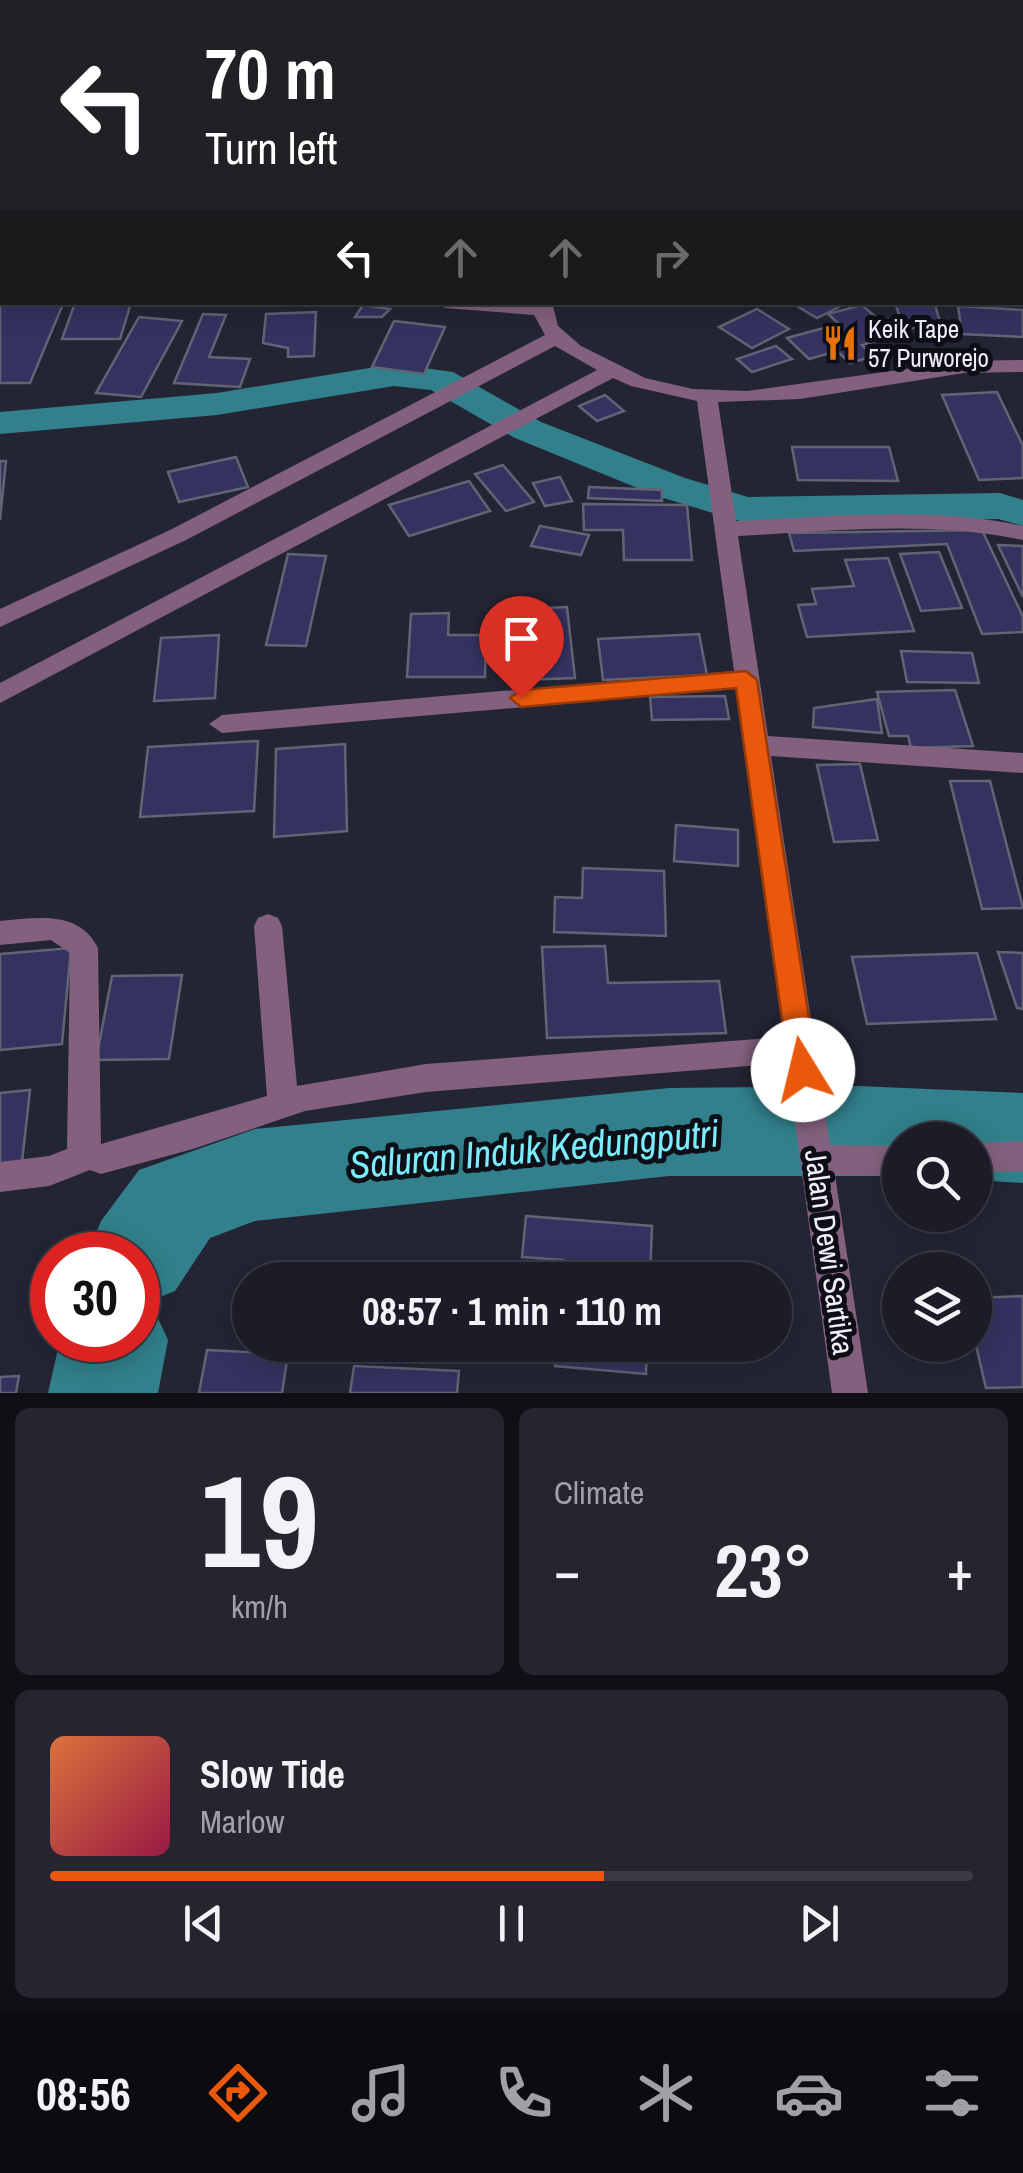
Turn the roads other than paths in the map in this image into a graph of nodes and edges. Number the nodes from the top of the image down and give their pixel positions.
1 (542, 306) edge
2 (557, 337) junction
3 (1023, 366) edge
4 (610, 370) junction
5 (707, 399) junction
6 (725, 524) junction
7 (1023, 533) edge
8 (0, 619) edge
9 (746, 680) junction
10 (0, 694) edge
11 (222, 724) dead end
12 (756, 745) junction
13 (1023, 764) edge
14 (268, 926) dead end
15 (0, 933) edge
16 (802, 1059) junction
17 (283, 1104) junction
18 (90, 1156) junction
19 (1023, 1156) edge
20 (992, 1157) edge
21 (816, 1158) junction
22 (882, 1160) edge
23 (0, 1177) edge
24 (850, 1393) edge

1 - 2 street
2 - 4 street
2 - 8 street
3 - 5 street
4 - 5 street
4 - 10 street
5 - 6 street, Jalan Dewi Sartika
6 - 7 street
6 - 9 street, Jalan Dewi Sartika
9 - 11 street
9 - 12 street, Jalan Dewi Sartika
12 - 13 street
12 - 16 street, Jalan Dewi Sartika
14 - 17 street
15 - 18 street
16 - 17 street
16 - 21 street, Jalan Dewi Sartika
17 - 18 street
18 - 23 street
19 - 20 street
21 - 22 street
21 - 24 street, Jalan Dewi Sartika

